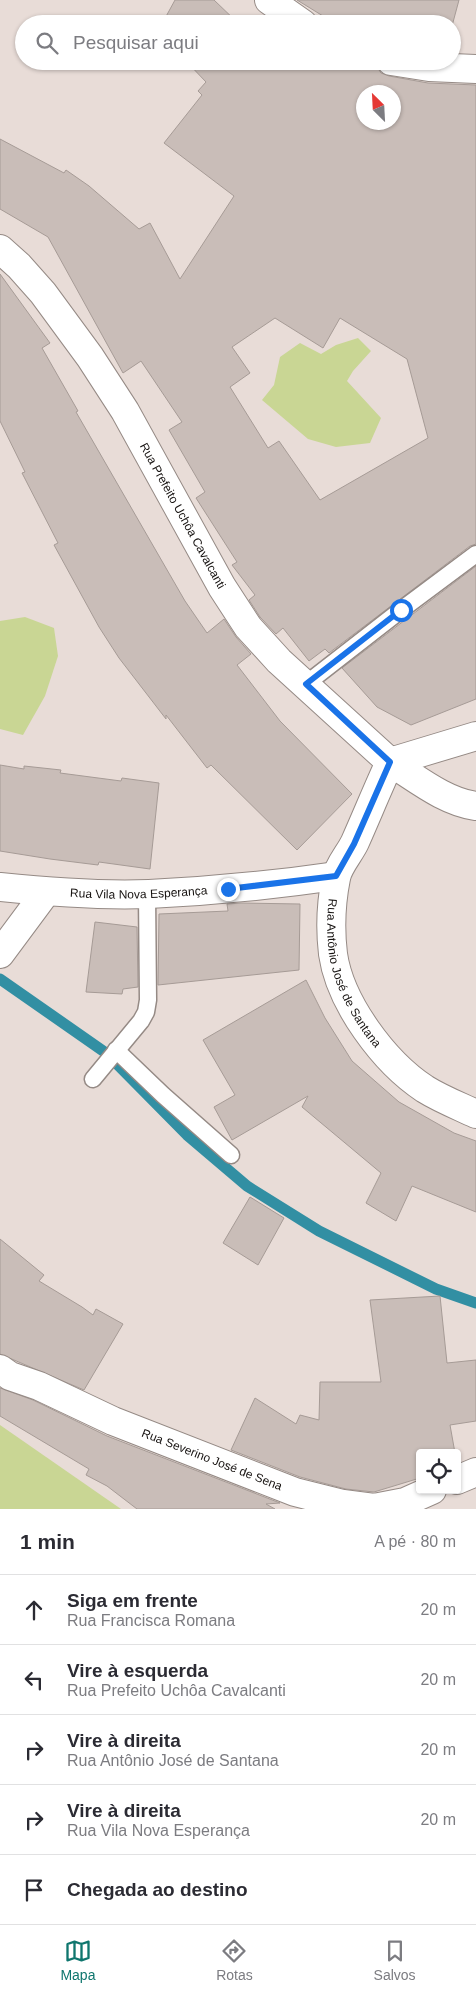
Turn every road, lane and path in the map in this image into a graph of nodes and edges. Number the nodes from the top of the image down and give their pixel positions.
1 (269, 0) edge
2 (290, 15) edge
3 (461, 68) edge
4 (476, 69) edge
5 (0, 249) edge
6 (476, 554) edge
7 (306, 684) junction
8 (476, 736) edge
9 (390, 762) junction
10 (476, 806) edge
11 (336, 876) junction
12 (0, 888) edge
13 (46, 892) junction
14 (147, 894) junction
15 (0, 954) edge
16 (116, 1050) junction
17 (93, 1080) dead end
18 (476, 1114) edge
19 (231, 1155) dead end
20 (0, 1369) edge
21 (476, 1472) edge
22 (461, 1478) edge
23 (423, 1494) edge

1 - 2 street
3 - 4 street
5 - 7 street, Rua Prefeito Uchôa Cavalcanti
6 - 7 lane
7 - 9 street, Rua Prefeito Uchôa Cavalcanti
8 - 9 street
9 - 10 street, Rua Prefeito Uchôa Cavalcanti
9 - 11 street, Rua Antônio José de Santana
11 - 14 street, Rua Vila Nova Esperança
11 - 18 street, Rua Antônio José de Santana
12 - 13 street, Rua Vila Nova Esperança
13 - 14 street, Rua Vila Nova Esperança
13 - 15 street
14 - 16 lane
16 - 17 lane
16 - 19 lane
20 - 23 street, Rua Severino José de Sena
21 - 22 street

